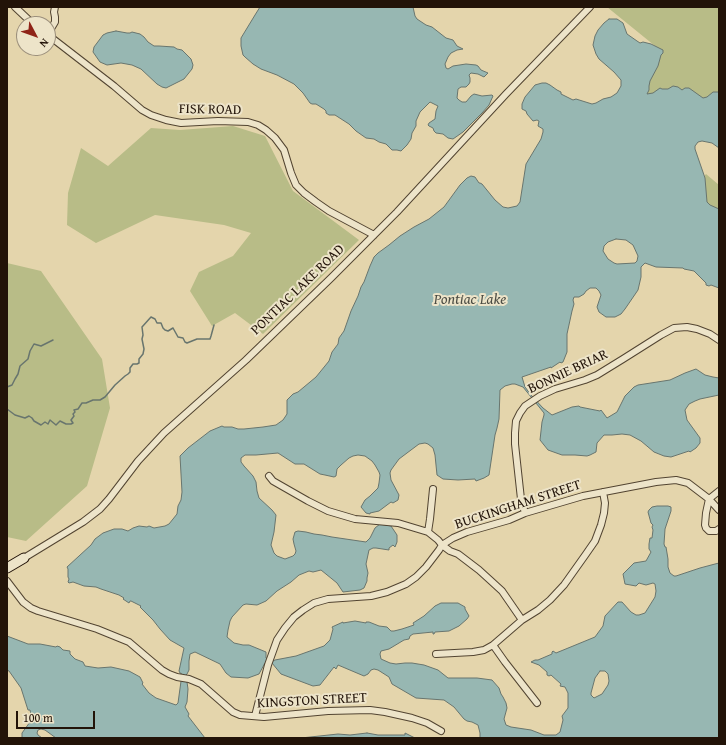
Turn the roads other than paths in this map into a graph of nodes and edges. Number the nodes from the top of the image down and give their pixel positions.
1 (15, 7) edge
2 (590, 7) edge
3 (25, 16) edge
4 (56, 40) edge
5 (374, 235) junction
6 (719, 340) edge
7 (269, 476) dead end
8 (433, 489) dead end
9 (719, 491) edge
10 (603, 492) junction
11 (709, 499) junction
12 (719, 510) edge
13 (525, 513) junction
14 (719, 529) edge
15 (428, 532) junction
16 (442, 545) junction
17 (24, 558) joint
18 (7, 568) edge
19 (7, 581) edge
20 (522, 620) junction
21 (494, 645) junction
22 (436, 654) dead end
23 (537, 703) dead end
24 (255, 716) junction
25 (441, 731) dead end

1 - 3 street
2 - 5 street, PONTIAC LAKE ROAD
4 - 5 street, FISK ROAD
5 - 17 street, PONTIAC LAKE ROAD
6 - 13 street, BONNIE BRIAR
7 - 15 street
8 - 15 street
9 - 11 street
10 - 11 street, BUCKINGHAM STREET
10 - 13 street, BUCKINGHAM STREET
10 - 20 street
11 - 12 street, BUCKINGHAM STREET
11 - 14 street
13 - 16 street, BUCKINGHAM STREET
15 - 16 street
16 - 20 street
16 - 24 street, BUCKINGHAM STREET
17 - 18 street, PONTIAC LAKE ROAD
19 - 24 street, KINGSTON STREET
20 - 21 street
21 - 22 street
21 - 23 street
24 - 25 street, KINGSTON STREET

